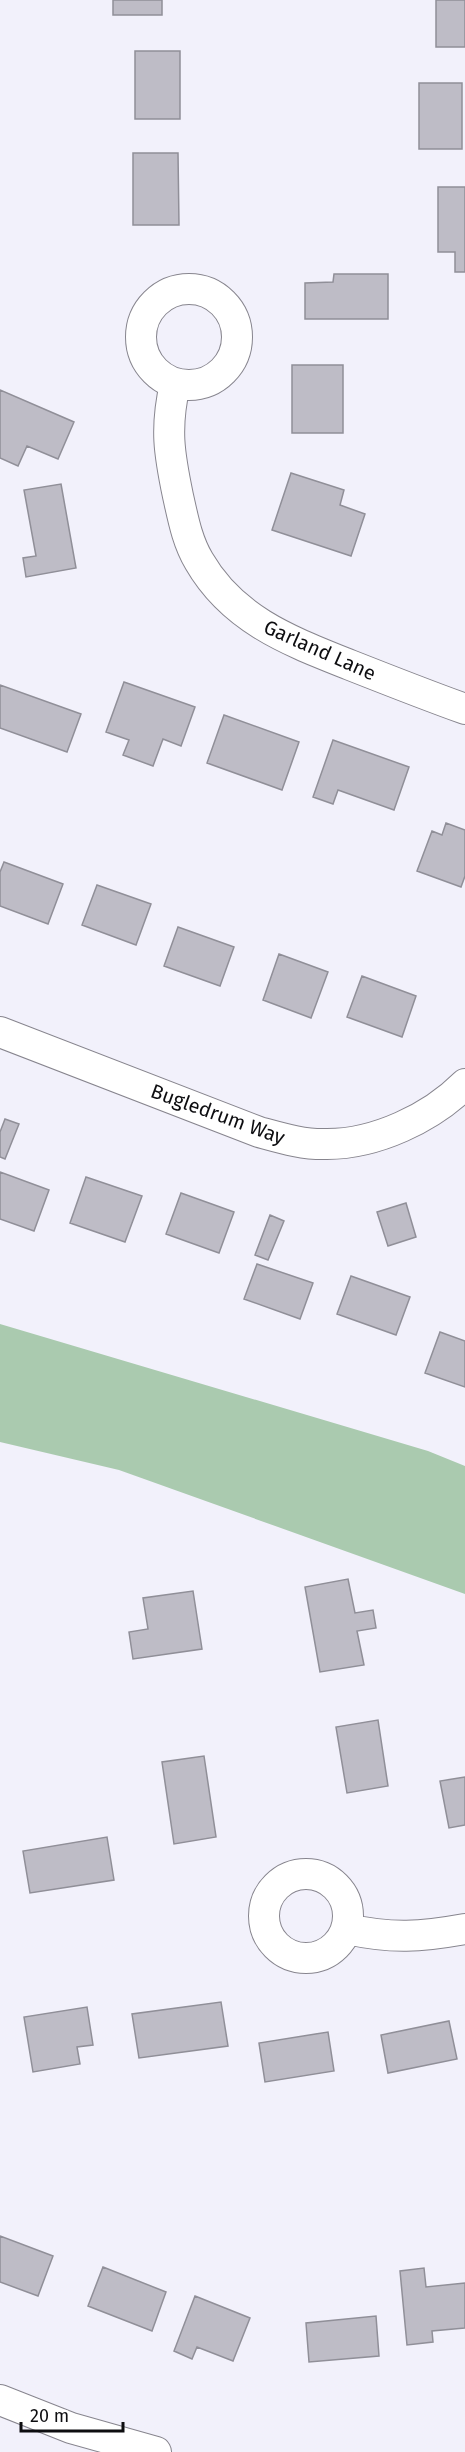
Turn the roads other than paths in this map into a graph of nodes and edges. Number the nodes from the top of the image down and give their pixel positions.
1 (175, 384) dead end
2 (465, 709) edge
3 (0, 1032) edge
4 (465, 1084) edge
5 (348, 1929) dead end
6 (465, 1929) edge
7 (0, 2400) edge
8 (69, 2440) edge
9 (156, 2452) edge

1 - 2 street, Garland Lane
3 - 4 street, Bugledrum Way
5 - 6 street
7 - 8 street
8 - 9 street

